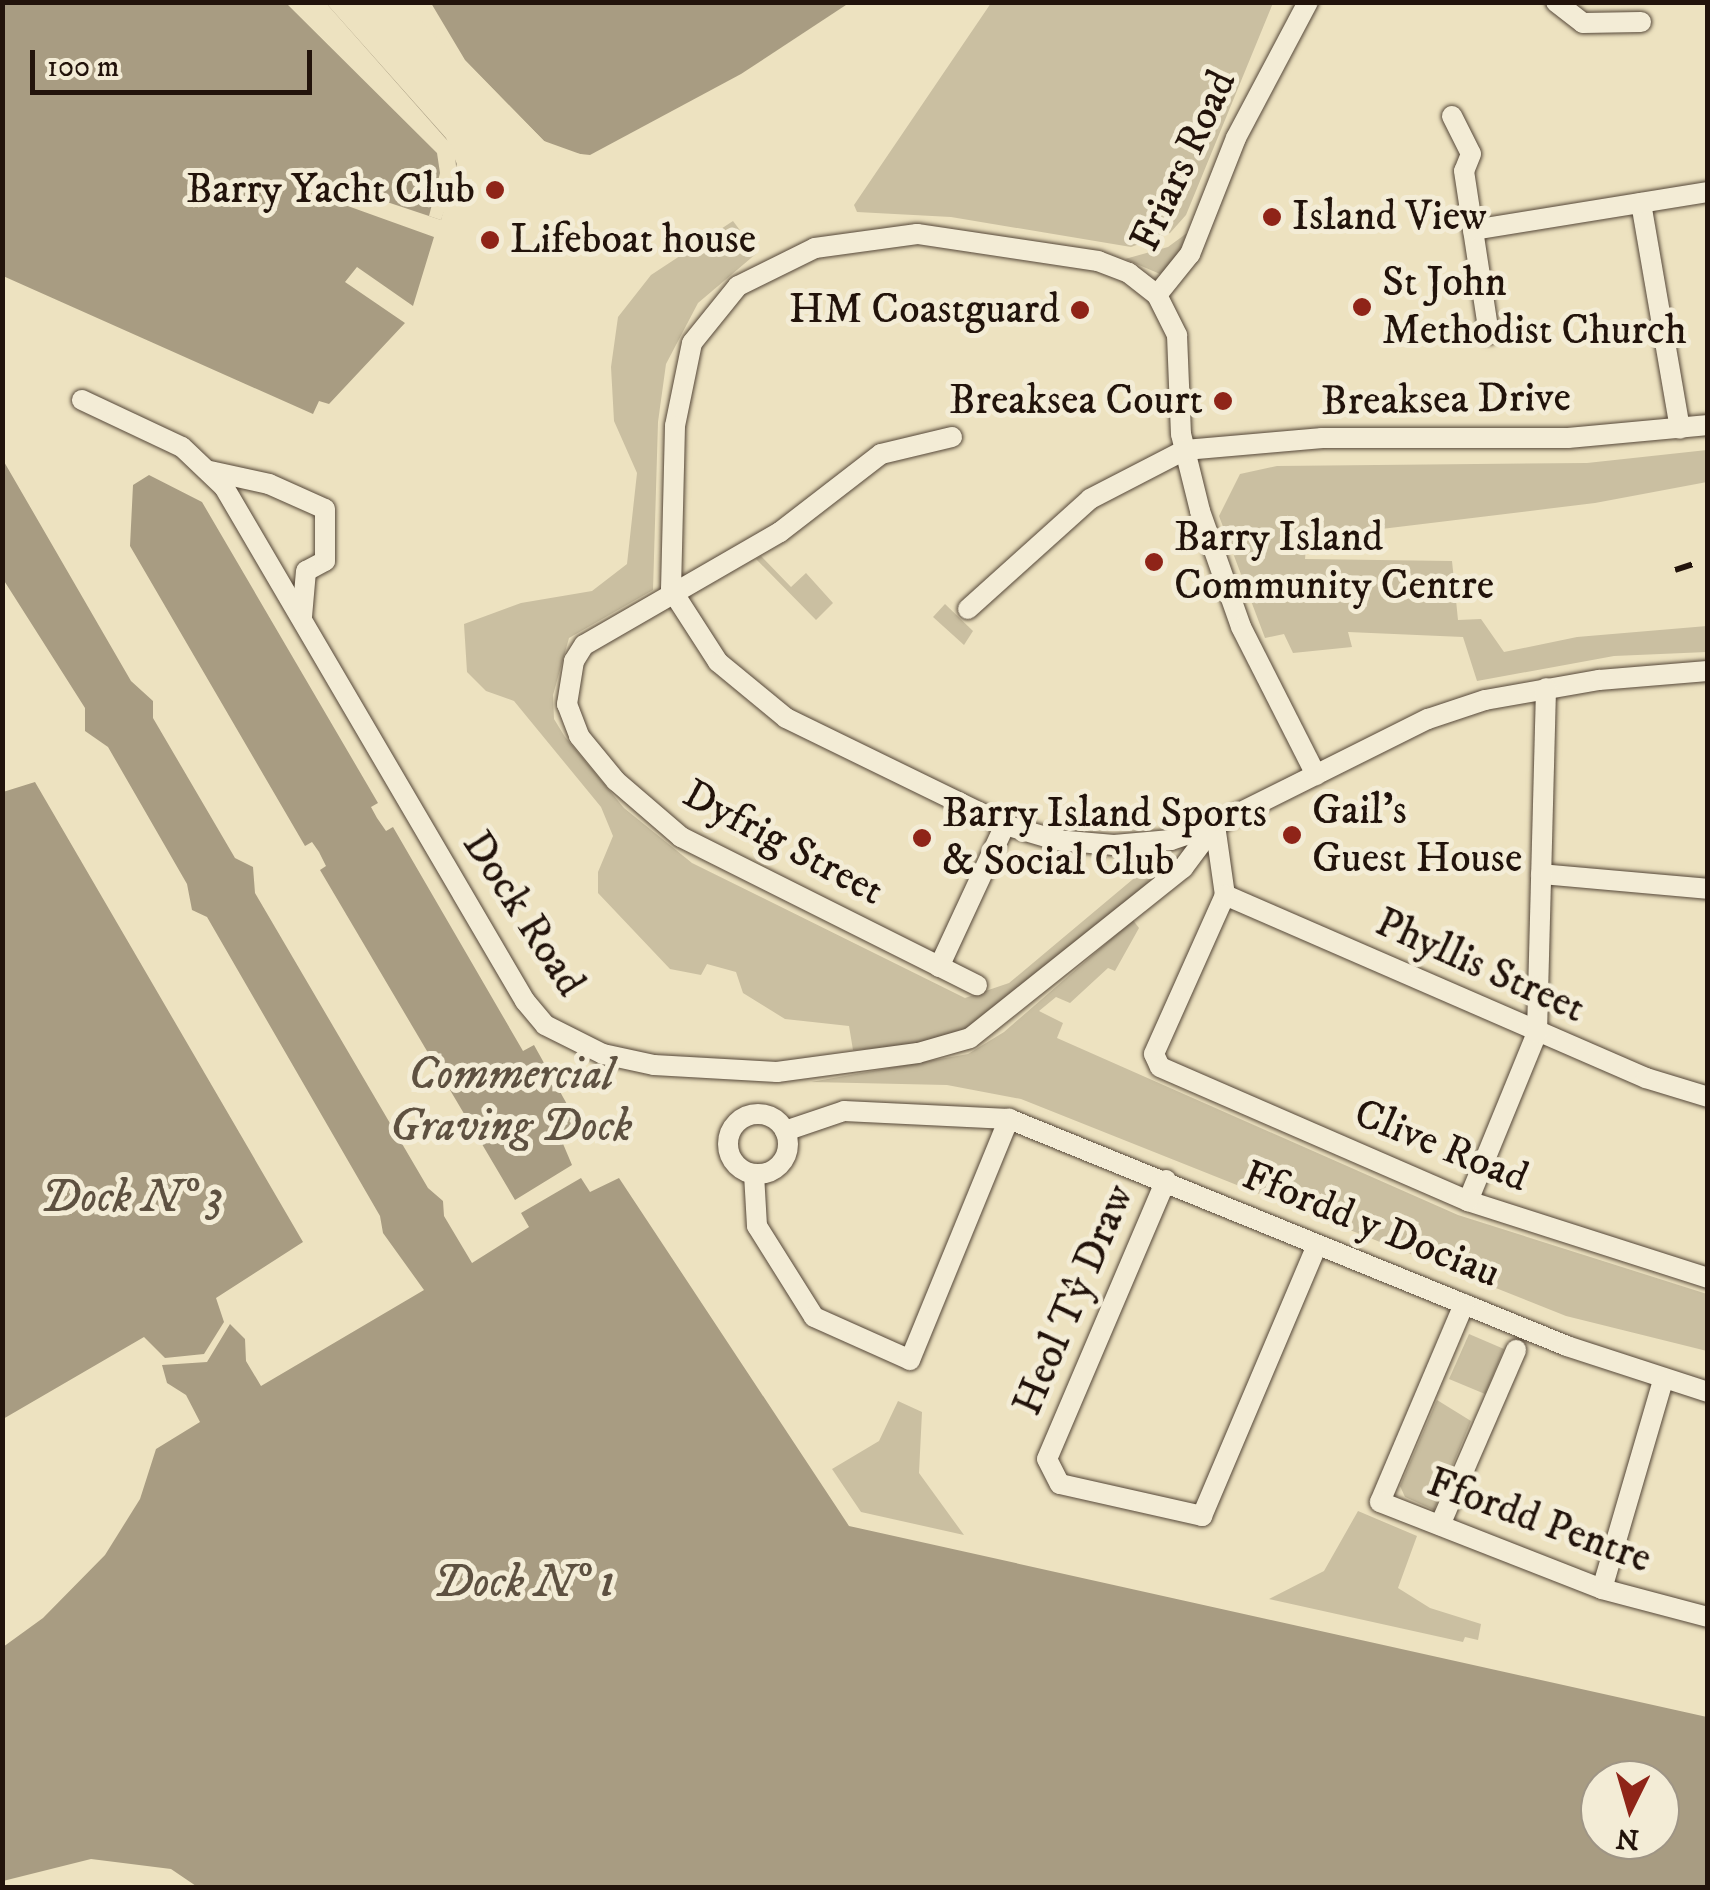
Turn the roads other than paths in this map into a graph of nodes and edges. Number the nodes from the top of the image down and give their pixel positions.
1 (1308, 2) edge
2 (1317, 2) edge
3 (1556, 2) edge
4 (1641, 22) dead end
5 (1293, 29) junction
6 (1452, 116) dead end
7 (1708, 192) edge
8 (1641, 203) junction
9 (1473, 230) junction
10 (1157, 295) junction
11 (1488, 334) dead end
12 (82, 400) dead end
13 (1708, 425) edge
14 (1680, 429) junction
15 (952, 437) dead end
16 (1185, 450) junction
17 (210, 471) junction
18 (673, 596) junction
19 (968, 609) dead end
20 (302, 620) junction
21 (1708, 671) edge
22 (1546, 688) junction
23 (1316, 775) junction
24 (1004, 825) junction
25 (1214, 825) junction
26 (1541, 874) junction
27 (1708, 889) edge
28 (1225, 894) junction
29 (940, 967) junction
30 (977, 985) dead end
31 (1536, 1032) junction
32 (1708, 1097) edge
33 (1009, 1119) junction
34 (785, 1131) junction
35 (754, 1174) junction
36 (1166, 1180) junction
37 (1468, 1201) junction
38 (1317, 1246) junction
39 (1708, 1278) edge
40 (1464, 1304) junction
41 (1516, 1350) dead end
42 (1663, 1381) junction
43 (1708, 1392) edge
44 (1440, 1525) junction
45 (1602, 1589) junction
46 (1708, 1616) edge

1 - 5 street, Friars Road
2 - 5 street, Friars Road
3 - 4 street
5 - 10 street, Friars Road
6 - 9 street
7 - 8 street
8 - 9 street
8 - 14 street
9 - 11 street
10 - 16 street, Friars Road
10 - 18 street
12 - 17 street, Dock Road
13 - 14 street, Breaksea Drive
14 - 16 street, Breaksea Drive
15 - 18 street, Dyfrig Street
16 - 19 street
16 - 23 street, Friars Road
17 - 20 street, Dock Road
17 - 20 street
18 - 24 street
18 - 29 street, Dyfrig Street
20 - 25 street, Dock Road
21 - 22 street
22 - 23 street
22 - 26 street
23 - 25 street
24 - 25 street
24 - 29 street
25 - 28 street
26 - 27 street
26 - 31 street
28 - 31 street, Phyllis Street
28 - 37 street, Clive Road
29 - 30 street, Dyfrig Street
31 - 32 street, Phyllis Street
31 - 37 street
33 - 34 street, Ffordd y Dociau
33 - 35 street
33 - 36 street, Ffordd y Dociau
34 - 35 street
34 - 35 street
36 - 38 street, Ffordd y Dociau
36 - 38 street, Heol Tŷ Draw
37 - 39 street, Clive Road
38 - 40 street, Ffordd y Dociau
40 - 42 street, Ffordd y Dociau
40 - 44 street, Ffordd Pentre
41 - 44 street
42 - 43 street, Ffordd y Dociau
42 - 45 street
44 - 45 street, Ffordd Pentre
45 - 46 street, Ffordd Pentre

